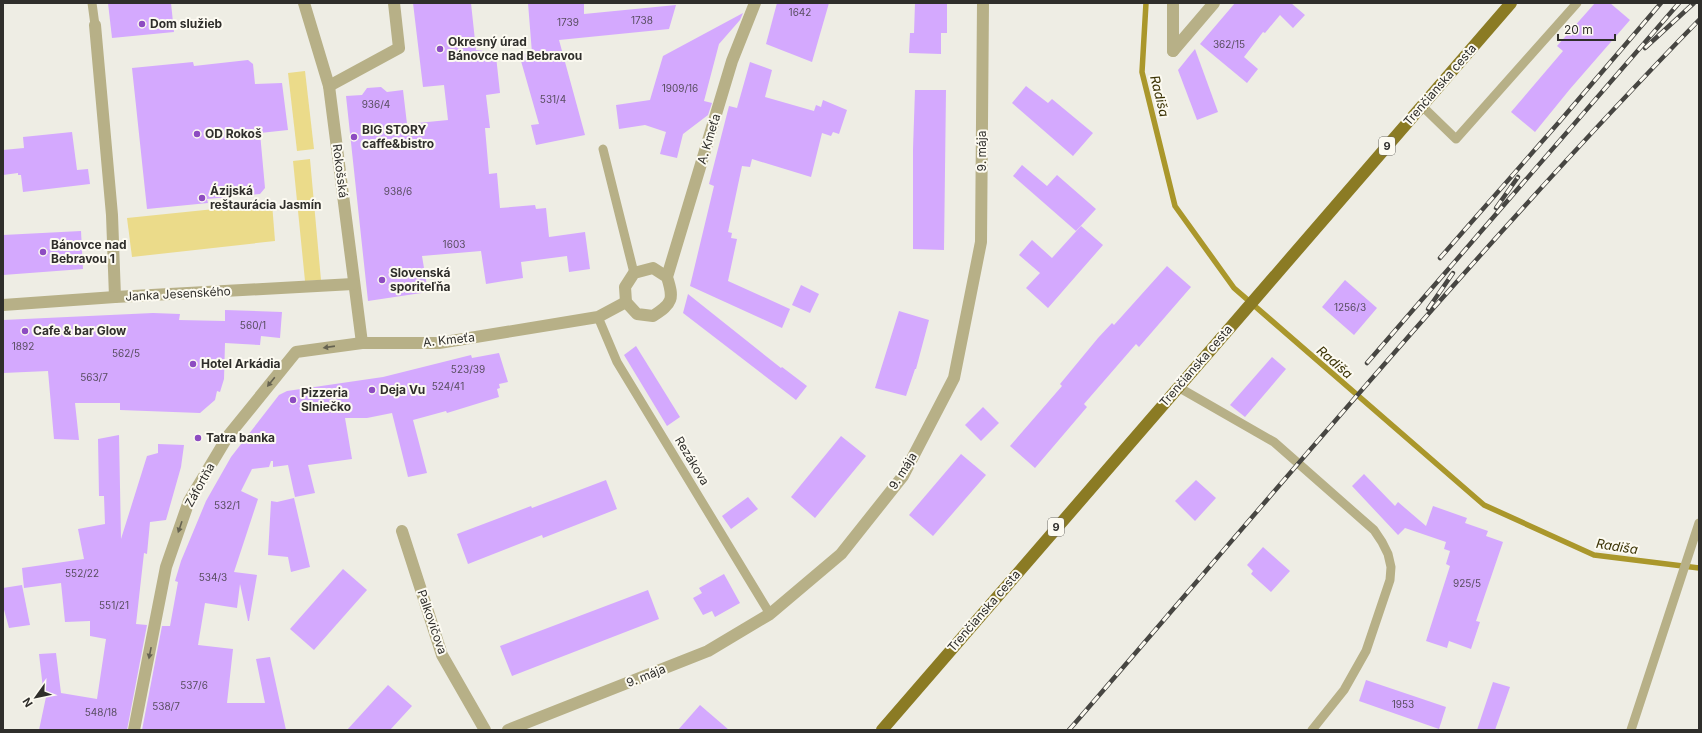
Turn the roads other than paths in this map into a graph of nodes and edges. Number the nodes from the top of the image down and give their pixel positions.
1 (92, 3) edge
2 (304, 3) edge
3 (394, 3) edge
4 (756, 3) edge
5 (983, 3) edge
6 (1174, 3) edge
7 (1214, 3) edge
8 (1511, 3) edge
9 (1577, 3) edge
10 (95, 25) joint
11 (329, 86) junction
12 (1422, 106) junction
13 (603, 150) dead end
14 (634, 273) junction
15 (667, 277) junction
16 (354, 284) junction
17 (115, 297) junction
18 (626, 302) junction
19 (3, 305) edge
20 (598, 317) junction
21 (362, 343) junction
22 (1178, 387) junction
23 (1699, 523) edge
24 (402, 531) dead end
25 (770, 614) junction
26 (1316, 728) edge
27 (134, 730) edge
28 (485, 730) edge
29 (508, 730) edge
30 (882, 730) edge
31 (1631, 730) edge

1 - 10 lane
2 - 11 street, Rokošská
3 - 11 street
4 - 15 street, A. Kmeťa
5 - 25 street, 9. mája
6 - 7 street
8 - 12 main road, Trenčianska cesta / 9
9 - 12 lane
10 - 17 street
11 - 16 street, Rokošská
12 - 22 main road, Trenčianska cesta / 9
13 - 14 lane
14 - 15 street
14 - 18 street
15 - 18 street, A. Kmeťa
16 - 17 street, Janka Jesenského
16 - 21 street, Rokošská
17 - 19 street, Janka Jesenského
18 - 20 street, A. Kmeťa
20 - 21 street, A. Kmeťa
20 - 25 lane, Rezákova
21 -> 27 street, Záfortňa
22 - 26 lane
22 - 30 main road, Trenčianska cesta / 9
23 - 31 lane
24 - 28 street, Palkovičova
25 - 29 street, 9. mája

